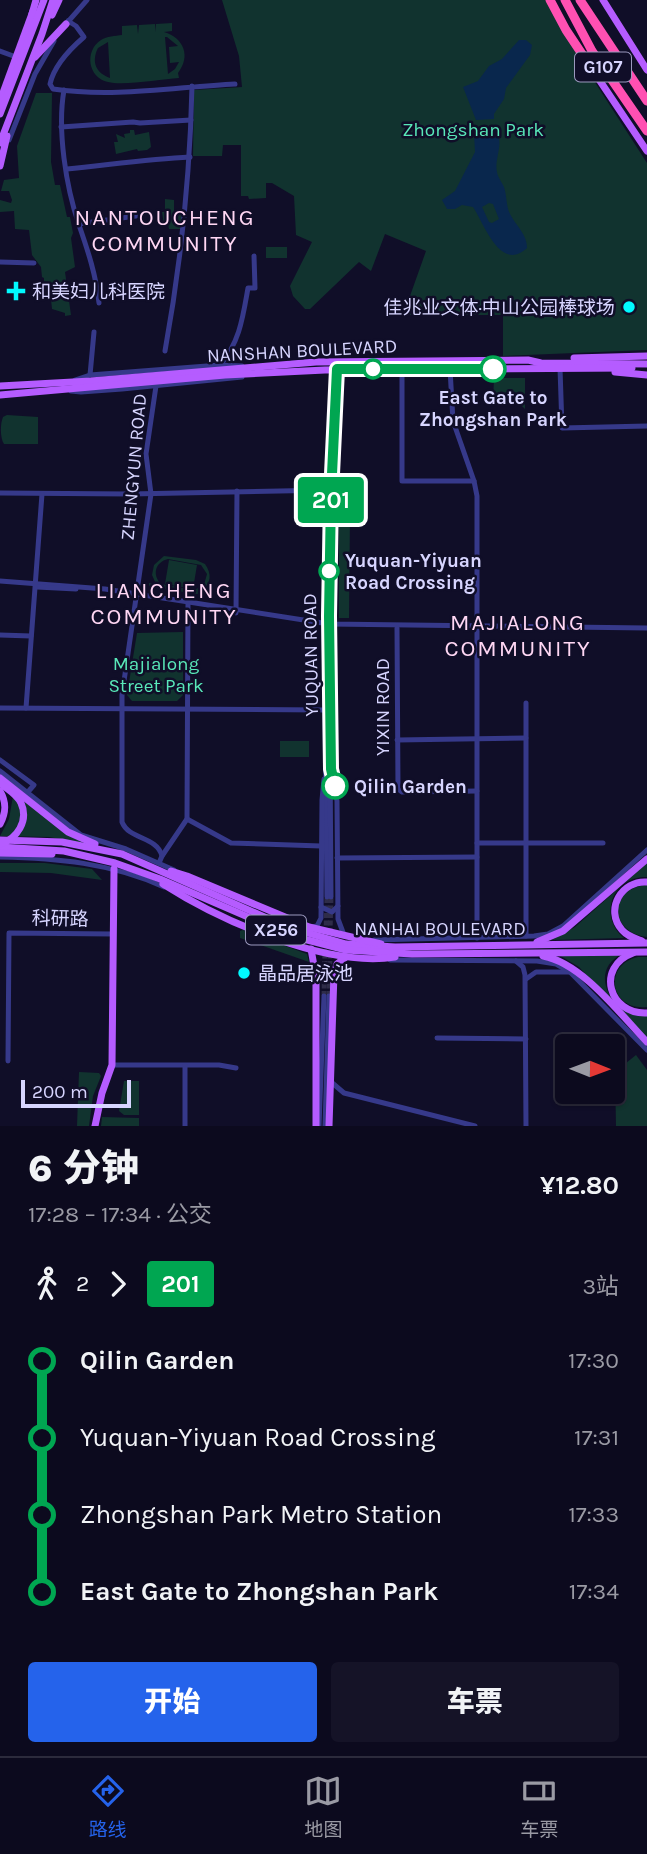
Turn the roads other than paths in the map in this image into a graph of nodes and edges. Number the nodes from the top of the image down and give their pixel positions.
1 (36, 0) edge
2 (44, 0) edge
3 (53, 0) edge
4 (59, 0) edge
5 (87, 0) edge
6 (550, 0) edge
7 (565, 0) edge
8 (580, 0) edge
9 (603, 0) edge
10 (33, 11) junction
11 (67, 23) junction
12 (42, 34) junction
13 (0, 51) edge
14 (16, 57) junction
15 (32, 60) junction
16 (647, 70) edge
17 (596, 75) joint
18 (235, 84) dead end
19 (11, 85) junction
20 (192, 86) junction
21 (64, 90) junction
22 (0, 101) edge
23 (647, 101) edge
24 (0, 114) edge
25 (11, 114) junction
26 (191, 120) junction
27 (61, 127) junction
28 (647, 131) edge
29 (0, 143) edge
30 (647, 151) edge
31 (190, 157) junction
32 (1, 164) edge
33 (67, 169) junction
34 (136, 216) dead end
35 (78, 224) junction
36 (254, 256) dead end
37 (0, 262) edge
38 (34, 263) dead end
39 (99, 303) dead end
40 (94, 332) dead end
41 (165, 351) dead end
42 (647, 356) edge
43 (528, 360) junction
44 (220, 365) junction
45 (597, 366) junction
46 (647, 366) edge
47 (335, 367) junction
48 (560, 368) junction
49 (402, 369) junction
50 (450, 369) junction
51 (528, 369) junction
52 (253, 370) junction
53 (90, 375) junction
54 (647, 375) edge
55 (73, 380) junction
56 (195, 380) junction
57 (0, 386) edge
58 (156, 386) junction
59 (64, 390) junction
60 (0, 395) edge
61 (647, 426) edge
62 (474, 481) junction
63 (329, 490) junction
64 (236, 491) junction
65 (0, 493) edge
66 (42, 494) junction
67 (151, 494) junction
68 (0, 583) edge
69 (35, 585) junction
70 (135, 595) junction
71 (188, 604) junction
72 (236, 612) junction
73 (327, 626) junction
74 (477, 627) junction
75 (397, 628) junction
76 (647, 630) edge
77 (0, 635) edge
78 (31, 636) junction
79 (526, 703) dead end
80 (0, 708) edge
81 (26, 708) junction
82 (121, 708) junction
83 (187, 709) junction
84 (326, 710) junction
85 (477, 738) junction
86 (526, 738) junction
87 (397, 740) junction
88 (0, 760) edge
89 (329, 769) junction
90 (0, 771) edge
91 (0, 780) edge
92 (0, 791) edge
93 (477, 791) junction
94 (27, 793) junction
95 (187, 819) junction
96 (0, 824) edge
97 (477, 843) junction
98 (526, 843) junction
99 (603, 843) dead end
100 (0, 844) edge
101 (321, 846) junction
102 (647, 850) edge
103 (122, 854) junction
104 (0, 855) edge
105 (162, 856) junction
106 (477, 857) junction
107 (337, 858) junction
108 (647, 859) edge
109 (159, 863) junction
110 (149, 865) junction
111 (130, 868) junction
112 (114, 869) junction
113 (148, 874) junction
114 (187, 876) junction
115 (647, 882) edge
116 (180, 895) junction
117 (329, 897) tunnel mouth
118 (338, 906) junction
119 (321, 907) junction
120 (309, 927) junction
121 (113, 934) junction
122 (292, 936) junction
123 (526, 936) junction
124 (346, 937) junction
125 (477, 938) junction
126 (370, 940) junction
127 (646, 943) edge
128 (514, 944) junction
129 (395, 947) junction
130 (309, 948) junction
131 (644, 952) edge
132 (412, 954) junction
133 (346, 957) junction
134 (515, 957) junction
135 (380, 959) junction
136 (570, 972) junction
137 (526, 979) junction
138 (334, 982) junction
139 (316, 983) junction
140 (647, 1013) edge
141 (437, 1038) dead end
142 (526, 1039) junction
143 (647, 1042) edge
144 (647, 1050) edge
145 (8, 1061) dead end
146 (112, 1065) junction
147 (185, 1066) junction
148 (236, 1068) dead end
149 (330, 1081) junction
150 (344, 1093) junction
151 (330, 1100) junction
152 (95, 1126) edge
153 (186, 1126) edge
154 (318, 1126) edge
155 (327, 1126) edge
156 (475, 1126) edge
157 (526, 1126) edge

1 - 10 main road
2 - 19 main road
3 - 12 main road
4 - 12 main road
5 - 11 street
6 - 17 highway
7 - 28 highway, G107
8 - 23 highway, G107
9 - 16 main road
10 - 14 main road
10 - 19 main road
11 - 15 main road
11 - 21 street
11 - 32 street
12 - 15 main road
13 - 14 street
14 - 22 main road
15 - 25 main road
17 - 30 main road
18 - 20 street
19 - 24 main road
20 - 21 street
20 - 26 street
21 - 27 street
25 - 29 main road
25 - 32 main road
26 - 27 street
26 - 31 street
27 - 33 street
31 - 33 street
31 - 41 street
33 - 35 street
34 - 35 street
35 - 39 street
36 - 44 street
37 - 38 street
40 - 53 street
42 - 43 main road
43 - 45 main road, NANSHAN BOULEVARD
43 - 47 main road, NANSHAN BOULEVARD
43 - 51 street
44 - 52 street
44 - 53 street
45 - 46 main road, NANSHAN BOULEVARD
45 - 48 main road, NANSHAN BOULEVARD
45 - 54 main road
47 - 49 main road, NANSHAN BOULEVARD
47 - 52 main road, NANSHAN BOULEVARD
47 - 63 street, YUQUAN ROAD
48 - 51 main road, NANSHAN BOULEVARD
48 - 61 street
49 - 50 main road, NANSHAN BOULEVARD
49 - 62 street
50 - 51 main road, NANSHAN BOULEVARD
50 - 62 street
52 - 55 main road, NANSHAN BOULEVARD
52 - 56 main road, NANSHAN BOULEVARD
53 - 55 street
55 - 57 main road, NANSHAN BOULEVARD
56 - 58 street
56 - 59 main road, NANSHAN BOULEVARD
58 - 59 street
58 - 67 street, ZHENGYUN ROAD
59 - 60 main road, NANSHAN BOULEVARD
62 - 74 street
63 - 64 street
63 - 73 street, YUQUAN ROAD
64 - 67 street
64 - 72 street
65 - 66 street
66 - 67 street
66 - 69 street
67 - 70 street, ZHENGYUN ROAD
68 - 69 street
69 - 70 street
69 - 78 street
70 - 71 street
70 - 82 street, ZHENGYUN ROAD
71 - 72 street
71 - 83 street
72 - 73 street
73 - 74 street
73 - 75 street
73 - 84 street, YUQUAN ROAD
73 - 89 street, YUQUAN ROAD
74 - 75 street
74 - 76 street
74 - 85 street
75 - 87 street, YIXIN ROAD
77 - 78 street
78 - 81 street
79 - 86 street
80 - 81 street
81 - 82 street
82 - 83 street
82 - 105 street, ZHENGYUN ROAD
83 - 84 street
83 - 95 street
84 - 89 street, YUQUAN ROAD
85 - 86 street
85 - 87 street
85 - 93 street
86 - 98 street
87 - 93 street, YIXIN ROAD
88 - 94 street
89 - 101 street
89 - 107 street
89 - 117 street, YUQUAN ROAD
90 - 94 street
91 - 100 main road, bridge
91 - 103 main road, bridge
92 - 96 main road
93 - 97 street
94 - 109 street
95 - 101 street
95 - 105 street
97 - 98 street
97 - 106 street
98 - 99 street
98 - 123 street
100 - 103 main road, NANHAI BOULEVARD / X256
100 - 111 main road, NANHAI BOULEVARD / X256
101 - 119 street
102 - 123 street
103 - 110 main road, NANHAI BOULEVARD / X256
104 - 111 main road
104 - 112 street
105 - 109 street
106 - 107 street
106 - 125 street
107 - 118 street
108 - 128 main road
109 - 114 street
110 - 114 main road
110 - 129 main road, NANHAI BOULEVARD / X256
111 - 113 main road, NANHAI BOULEVARD / X256
112 - 116 street
112 - 121 main road
113 - 116 main road
113 - 122 main road, NANHAI BOULEVARD / X256
114 - 120 main road
115 - 127 main road
116 - 130 main road
118 - 119 street
118 - 124 street
119 - 120 street
120 - 124 main road
121 - 145 street, 科研路
121 - 146 main road
122 - 130 main road
122 - 132 main road, NANHAI BOULEVARD / X256
123 - 125 street
124 - 126 main road
125 - 126 street
126 - 129 main road
127 - 128 main road, NANHAI BOULEVARD / X256
128 - 129 main road, NANHAI BOULEVARD / X256
130 - 133 main road
130 - 139 main road
131 - 134 main road, NANHAI BOULEVARD / X256
131 - 140 main road
132 - 134 main road, NANHAI BOULEVARD / X256
132 - 135 main road
133 - 135 main road
133 - 138 main road
134 - 135 street
134 - 136 street
134 - 137 street
134 - 143 main road
136 - 137 street
136 - 144 street
137 - 142 street
138 - 139 main road
138 - 149 main road
139 - 154 main road
141 - 142 street
142 - 157 street
146 - 147 street
146 - 152 main road
147 - 148 street
147 - 153 street
149 - 150 street
149 - 151 main road
150 - 151 street
150 - 156 street
151 - 155 main road
154 - 155 street

